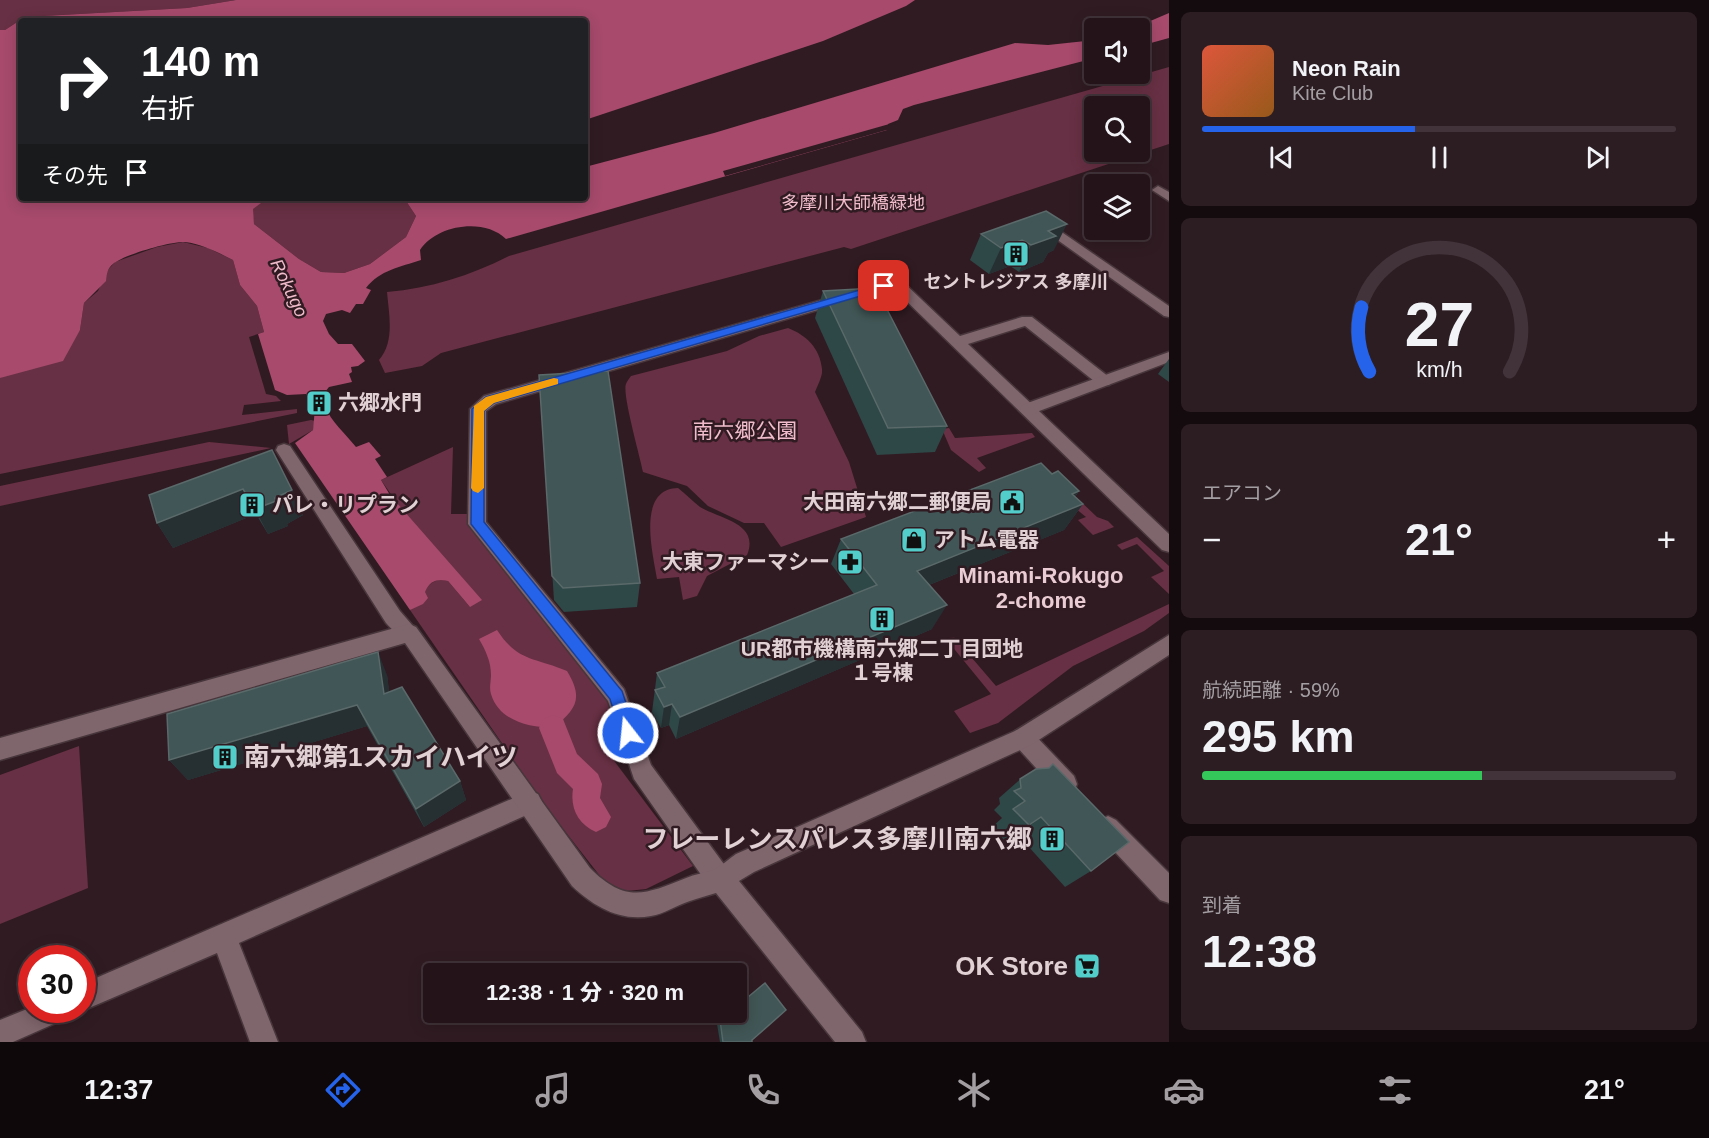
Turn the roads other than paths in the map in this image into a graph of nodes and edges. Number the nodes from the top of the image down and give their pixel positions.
1 (1050, 228) edge
2 (1169, 313) edge
3 (958, 342) junction
4 (1169, 357) edge
5 (1104, 381) junction
6 (1028, 410) junction
7 (284, 450) dead end
8 (1169, 545) edge
9 (409, 633) junction
10 (1169, 644) edge
11 (1023, 738) junction
12 (0, 749) edge
13 (530, 802) junction
14 (720, 880) junction
15 (1169, 891) edge
16 (224, 937) junction
17 (96, 992) edge
18 (26, 1023) edge
19 (0, 1034) edge
20 (264, 1042) edge
21 (852, 1042) edge

1 - 2 street
3 - 5 street
3 - 6 street
3 - 14 street
4 - 5 street
5 - 6 street
6 - 8 street
7 - 9 street
9 - 12 street
9 - 13 street
10 - 11 street
11 - 14 street
11 - 15 street
13 - 14 street
13 - 16 street
14 - 21 street
16 - 17 street
16 - 20 street
18 - 19 street

